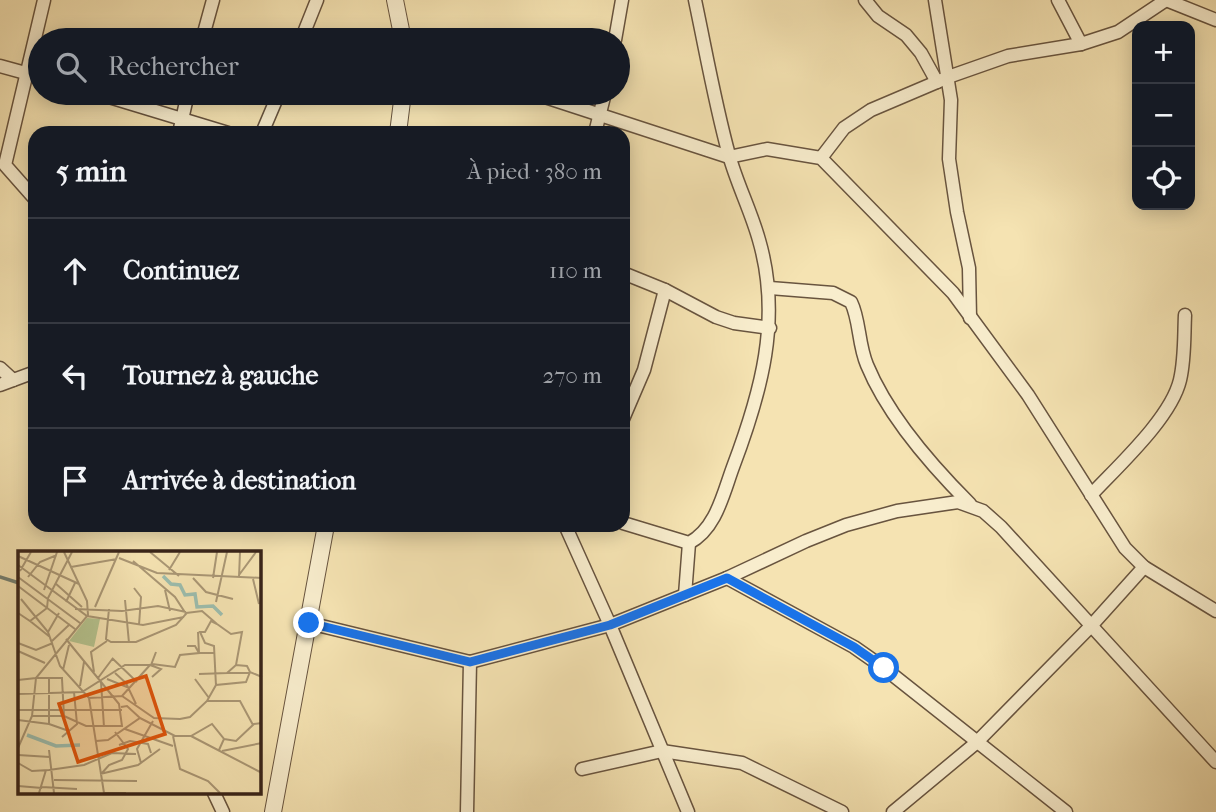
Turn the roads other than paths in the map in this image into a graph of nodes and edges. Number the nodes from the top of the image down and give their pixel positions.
1 (44, 0) edge
2 (213, 0) edge
3 (317, 0) edge
4 (395, 0) edge
5 (622, 0) edge
6 (695, 0) edge
7 (865, 0) edge
8 (934, 0) edge
9 (1058, 0) edge
10 (1166, 0) edge
11 (1216, 20) edge
12 (37, 28) edge
13 (205, 28) edge
14 (306, 28) edge
15 (401, 28) edge
16 (617, 28) edge
17 (1081, 44) junction
18 (28, 61) edge
19 (0, 66) edge
20 (25, 72) junction
21 (28, 73) edge
22 (942, 80) junction
23 (137, 105) edge
24 (185, 105) edge
25 (274, 105) edge
26 (401, 105) edge
27 (568, 105) edge
28 (602, 105) edge
29 (600, 116) junction
30 (181, 118) junction
31 (180, 126) edge
32 (206, 126) edge
33 (265, 126) edge
34 (399, 126) edge
35 (597, 126) edge
36 (729, 157) junction
37 (821, 158) junction
38 (2, 164) edge
39 (28, 192) edge
40 (630, 275) edge
41 (770, 288) junction
42 (665, 290) junction
43 (1185, 315) dead end
44 (971, 318) junction
45 (770, 328) junction
46 (0, 368) edge
47 (28, 375) edge
48 (13, 380) junction
49 (0, 385) edge
50 (630, 402) edge
51 (1091, 495) junction
52 (970, 505) junction
53 (630, 525) edge
54 (325, 532) edge
55 (568, 532) edge
56 (689, 543) junction
57 (1144, 568) junction
58 (727, 578) junction
59 (685, 595) junction
60 (1216, 611) edge
61 (309, 623) junction
62 (610, 625) junction
63 (1091, 626) junction
64 (470, 662) junction
65 (976, 743) junction
66 (662, 751) junction
67 (1216, 762) edge
68 (582, 769) dead end
69 (214, 794) edge
70 (223, 812) edge
71 (273, 812) edge
72 (467, 812) edge
73 (688, 812) edge
74 (842, 812) edge
75 (893, 812) edge
76 (1066, 812) edge

1 - 12 street
2 - 13 street
3 - 14 street
4 - 15 street
5 - 16 street
6 - 36 street
7 - 22 street
8 - 22 street
9 - 17 street
10 - 11 street
10 - 17 street
17 - 22 street
18 - 20 street
19 - 20 street
20 - 21 street
20 - 38 street
22 - 37 street
22 - 44 street
23 - 30 street
24 - 30 street
25 - 33 street
26 - 34 street
27 - 29 street
28 - 29 street
29 - 35 street
29 - 36 street
30 - 31 street
30 - 32 street
36 - 37 street
36 - 41 street
37 - 44 street
38 - 39 street
40 - 42 street
41 - 45 street
41 - 52 street
42 - 45 street
42 - 50 street
43 - 51 street
44 - 51 street
45 - 56 street
46 - 48 street
47 - 48 street
48 - 49 street
51 - 57 street
52 - 58 street
52 - 63 street
53 - 56 street
54 - 61 street
55 - 62 street
56 - 59 street
57 - 60 street
57 - 63 street
58 - 59 street
58 - 65 street
59 - 62 street
61 - 64 street
61 - 71 street
62 - 64 street
62 - 66 street
63 - 65 street
63 - 67 street
64 - 72 street
65 - 75 street
65 - 76 street
66 - 68 street
66 - 73 street
66 - 74 street
69 - 70 street

